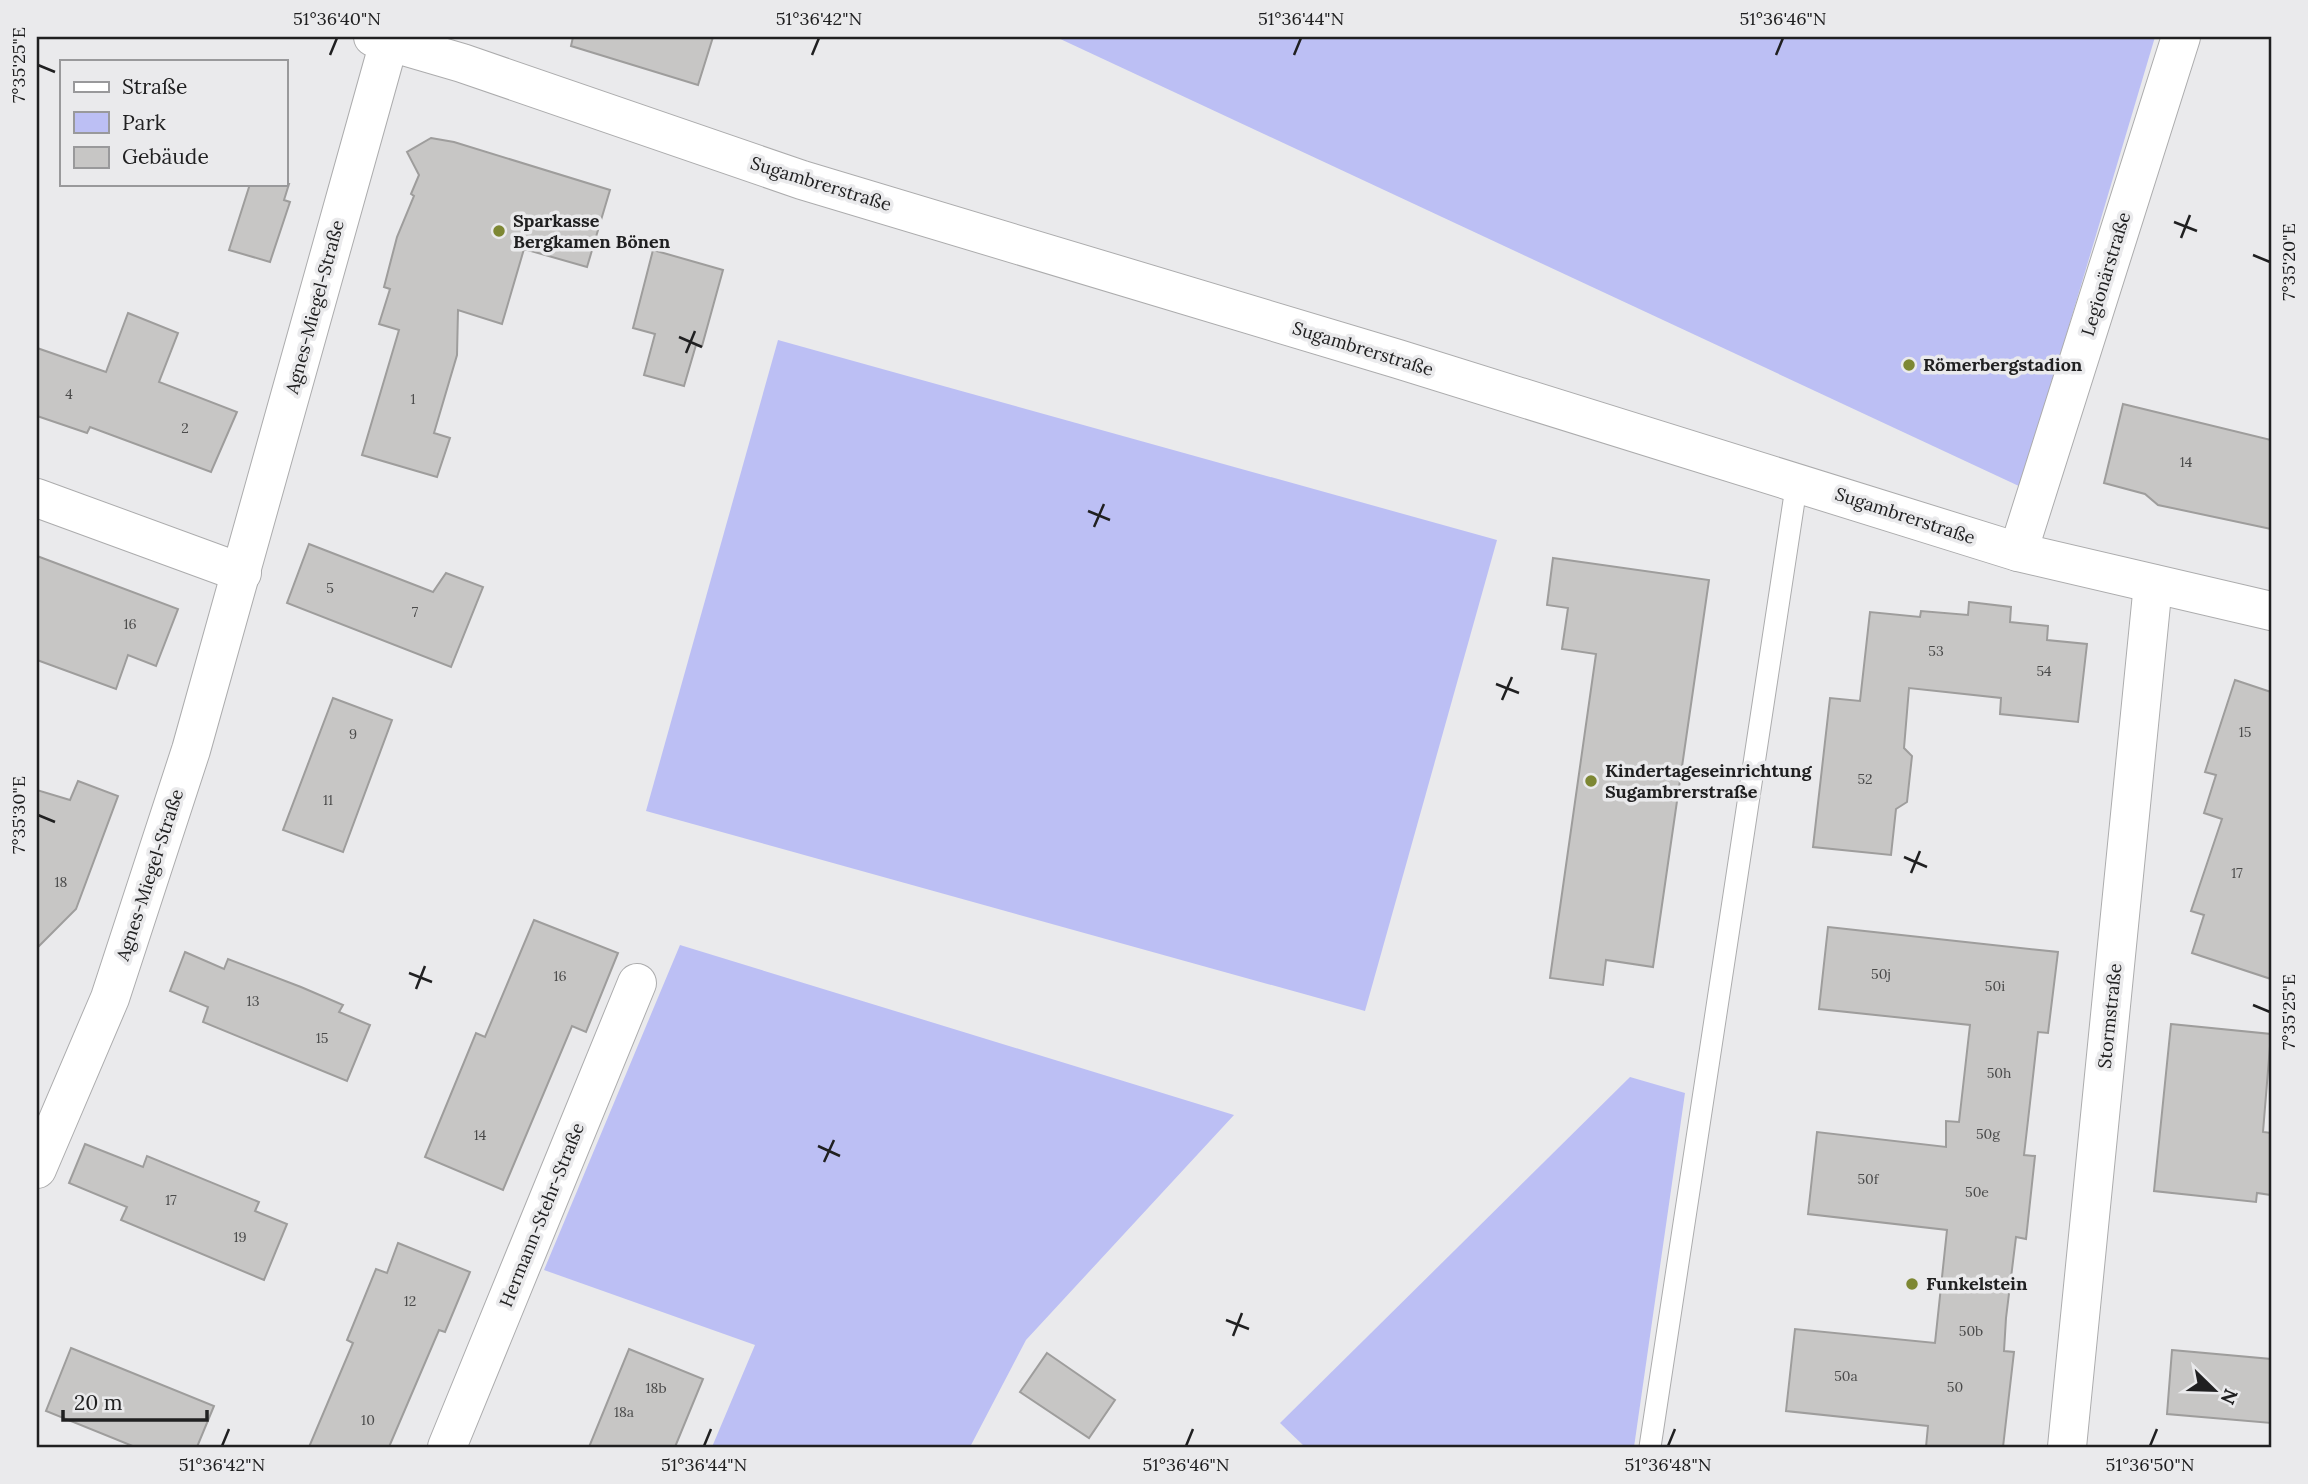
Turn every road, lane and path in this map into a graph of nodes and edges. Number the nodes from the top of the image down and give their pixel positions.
1 (2181, 37) edge
2 (381, 39) edge
3 (466, 50) edge
4 (1797, 481) junction
5 (37, 498) edge
6 (2018, 552) junction
7 (242, 573) junction
8 (2153, 584) junction
9 (2271, 611) edge
10 (637, 983) dead end
11 (37, 1169) edge
12 (447, 1447) edge
13 (1650, 1447) edge
14 (2067, 1447) edge

1 - 6 street, Legionärstraße
2 - 3 street, Sugambrerstraße
2 - 7 street, Agnes-Miegel-Straße
3 - 4 street, Sugambrerstraße
4 - 6 street, Sugambrerstraße
4 - 13 lane
5 - 7 street
6 - 8 street, Sugambrerstraße
7 - 11 street, Agnes-Miegel-Straße
8 - 9 street, Sugambrerstraße
8 - 14 street, Stormstraße
10 - 12 street, Hermann-Stehr-Straße

